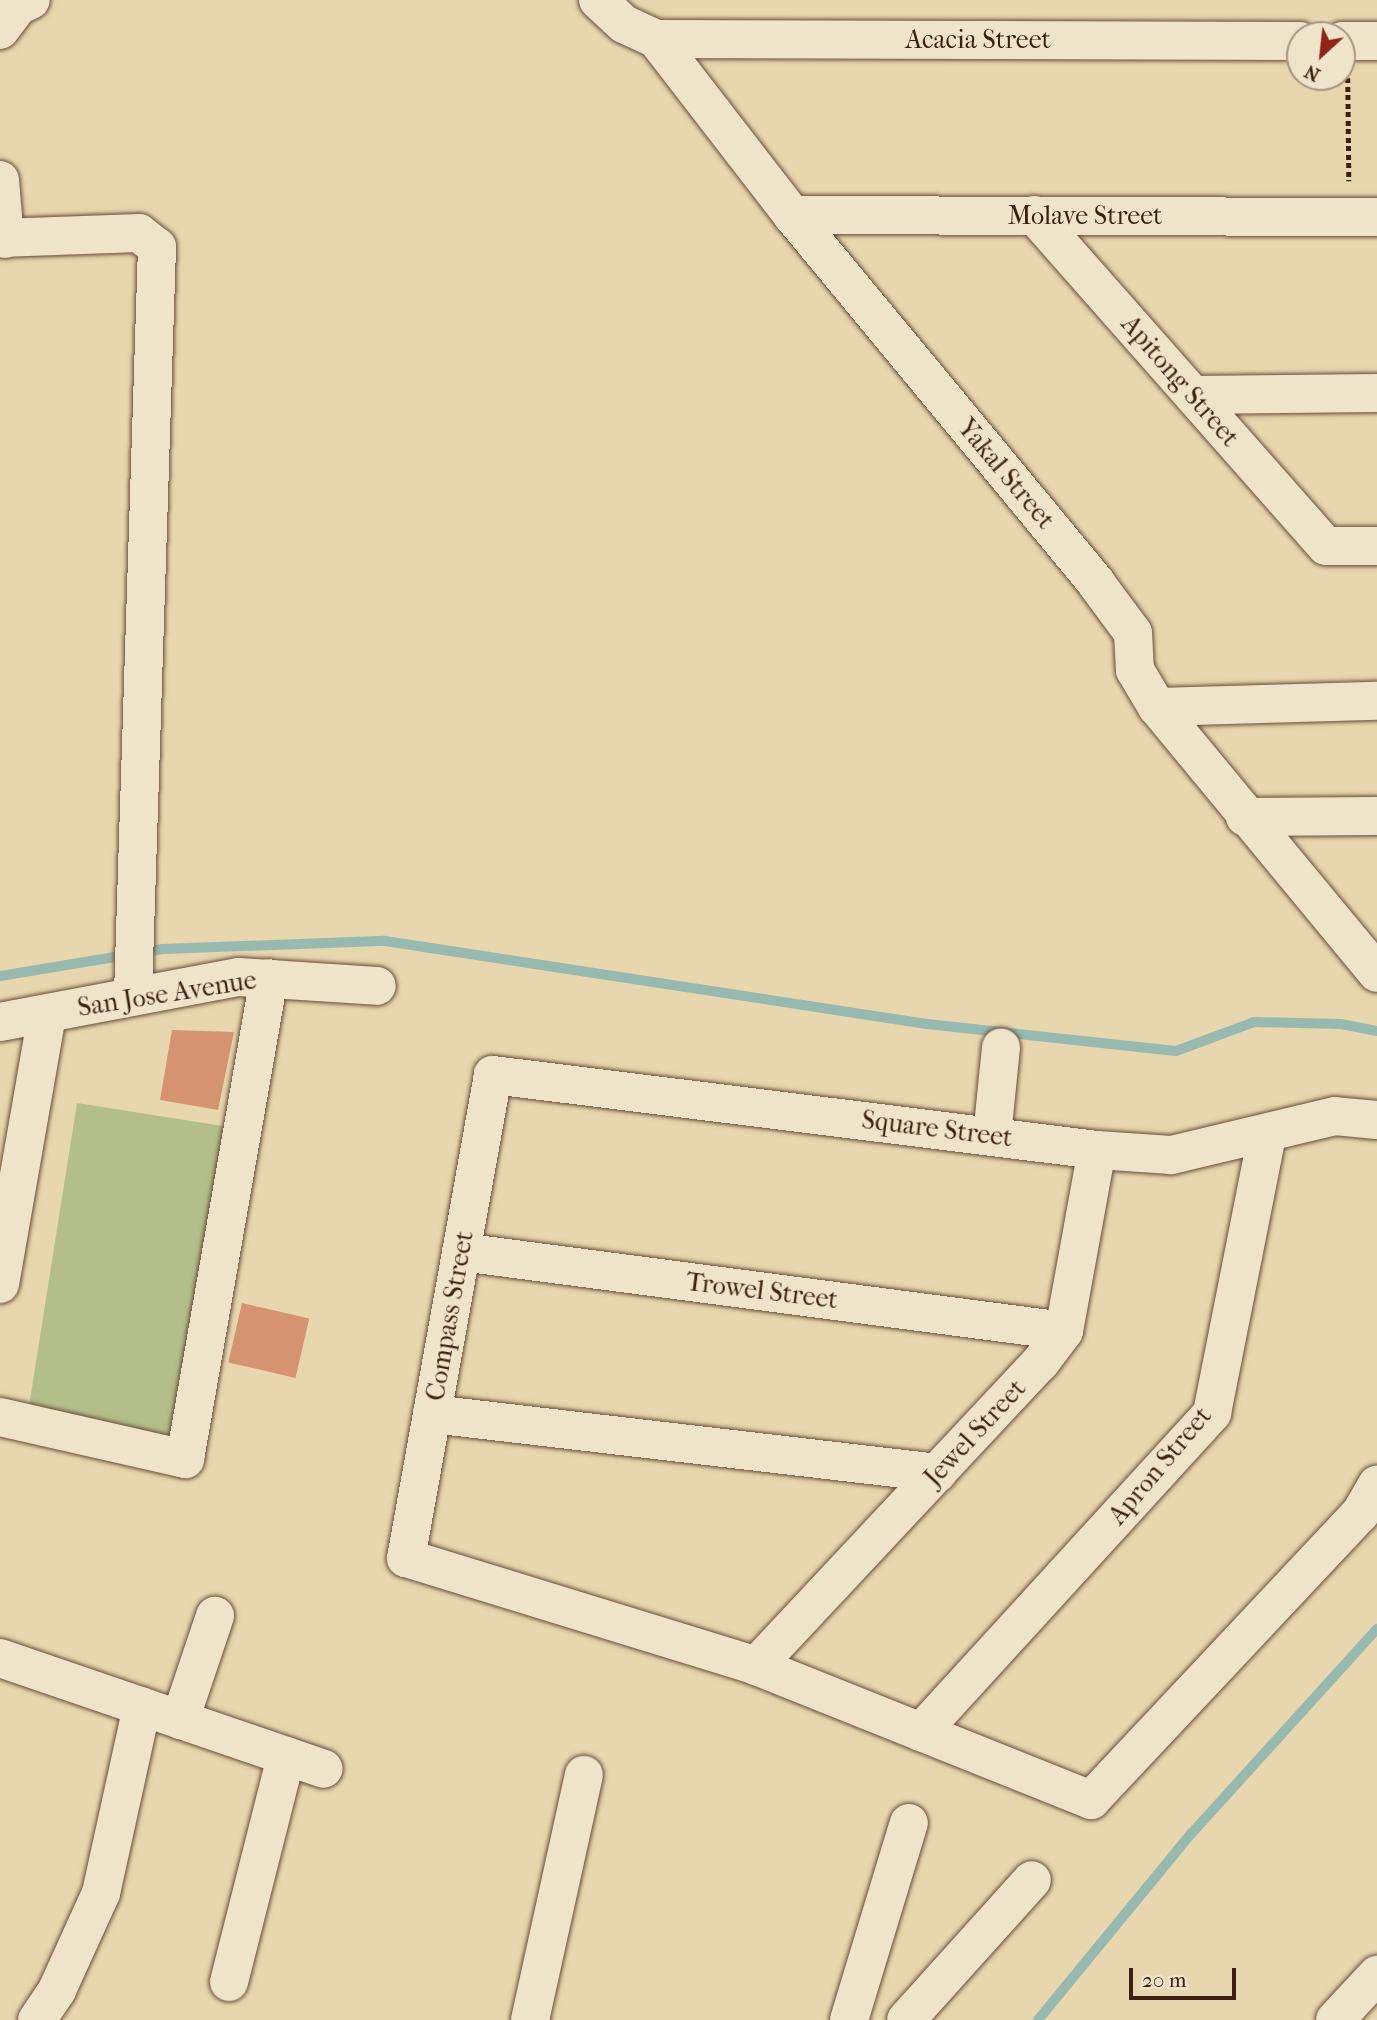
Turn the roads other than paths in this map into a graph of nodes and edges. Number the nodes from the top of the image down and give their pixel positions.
1 (31, 0) edge
2 (598, 0) edge
3 (0, 30) edge
4 (656, 38) junction
5 (1286, 41) edge
6 (0, 180) edge
7 (792, 215) junction
8 (1034, 215) junction
9 (1363, 217) edge
10 (3, 238) edge
11 (1377, 393) edge
12 (1194, 396) junction
13 (1377, 546) edge
14 (1377, 701) edge
15 (1157, 707) junction
16 (1377, 816) edge
17 (1245, 817) junction
18 (1377, 973) edge
19 (269, 978) junction
20 (377, 986) dead end
21 (133, 996) junction
22 (47, 1014) junction
23 (0, 1022) edge
24 (1001, 1047) dead end
25 (493, 1075) joint
26 (1377, 1120) edge
27 (1267, 1133) junction
28 (992, 1136) junction
29 (1097, 1150) junction
30 (461, 1252) junction
31 (0, 1284) edge
32 (1064, 1331) junction
33 (432, 1414) junction
34 (0, 1417) edge
35 (938, 1473) junction
36 (1377, 1486) edge
37 (215, 1616) dead end
38 (0, 1658) edge
39 (757, 1666) junction
40 (142, 1706) junction
41 (180, 1720) junction
42 (921, 1732) junction
43 (286, 1756) junction
44 (324, 1769) dead end
45 (584, 1775) dead end
46 (909, 1823) dead end
47 (1032, 1880) dead end
48 (1377, 1975) edge
49 (229, 1982) dead end
50 (37, 2020) edge
51 (530, 2020) edge
52 (849, 2020) edge
53 (906, 2020) edge
54 (1335, 2020) edge

1 - 3 street
2 - 4 street, Yakal Street
4 - 5 street, Acacia Street
4 - 7 street, Yakal Street
6 - 10 street
7 - 8 street, Molave Street
7 - 15 street, Yakal Street
8 - 9 street, Molave Street
8 - 12 street, Apitong Street
10 - 21 street
11 - 12 street
12 - 13 street, Apitong Street
14 - 15 street
15 - 17 street, Yakal Street
16 - 17 street
17 - 18 street, Yakal Street
19 - 20 street, San Jose Avenue
19 - 21 street, San Jose Avenue
19 - 34 street
21 - 22 street, San Jose Avenue
22 - 23 street, San Jose Avenue
22 - 31 street
24 - 28 street
25 - 28 street, Square Street
25 - 30 street, Compass Street
26 - 27 street, Square Street
27 - 29 street, Square Street
27 - 42 street, Apron Street
28 - 29 street, Square Street
29 - 32 street
30 - 32 street, Trowel Street
30 - 33 street, Compass Street
32 - 35 street, Jewel Street
33 - 35 street
33 - 39 street, Compass Street
35 - 39 street, Jewel Street
36 - 42 street
37 - 41 street
38 - 40 street
39 - 42 street
40 - 41 street
40 - 50 street
41 - 43 street
43 - 44 street
43 - 49 street
45 - 51 street
46 - 52 street
47 - 53 street
48 - 54 street

